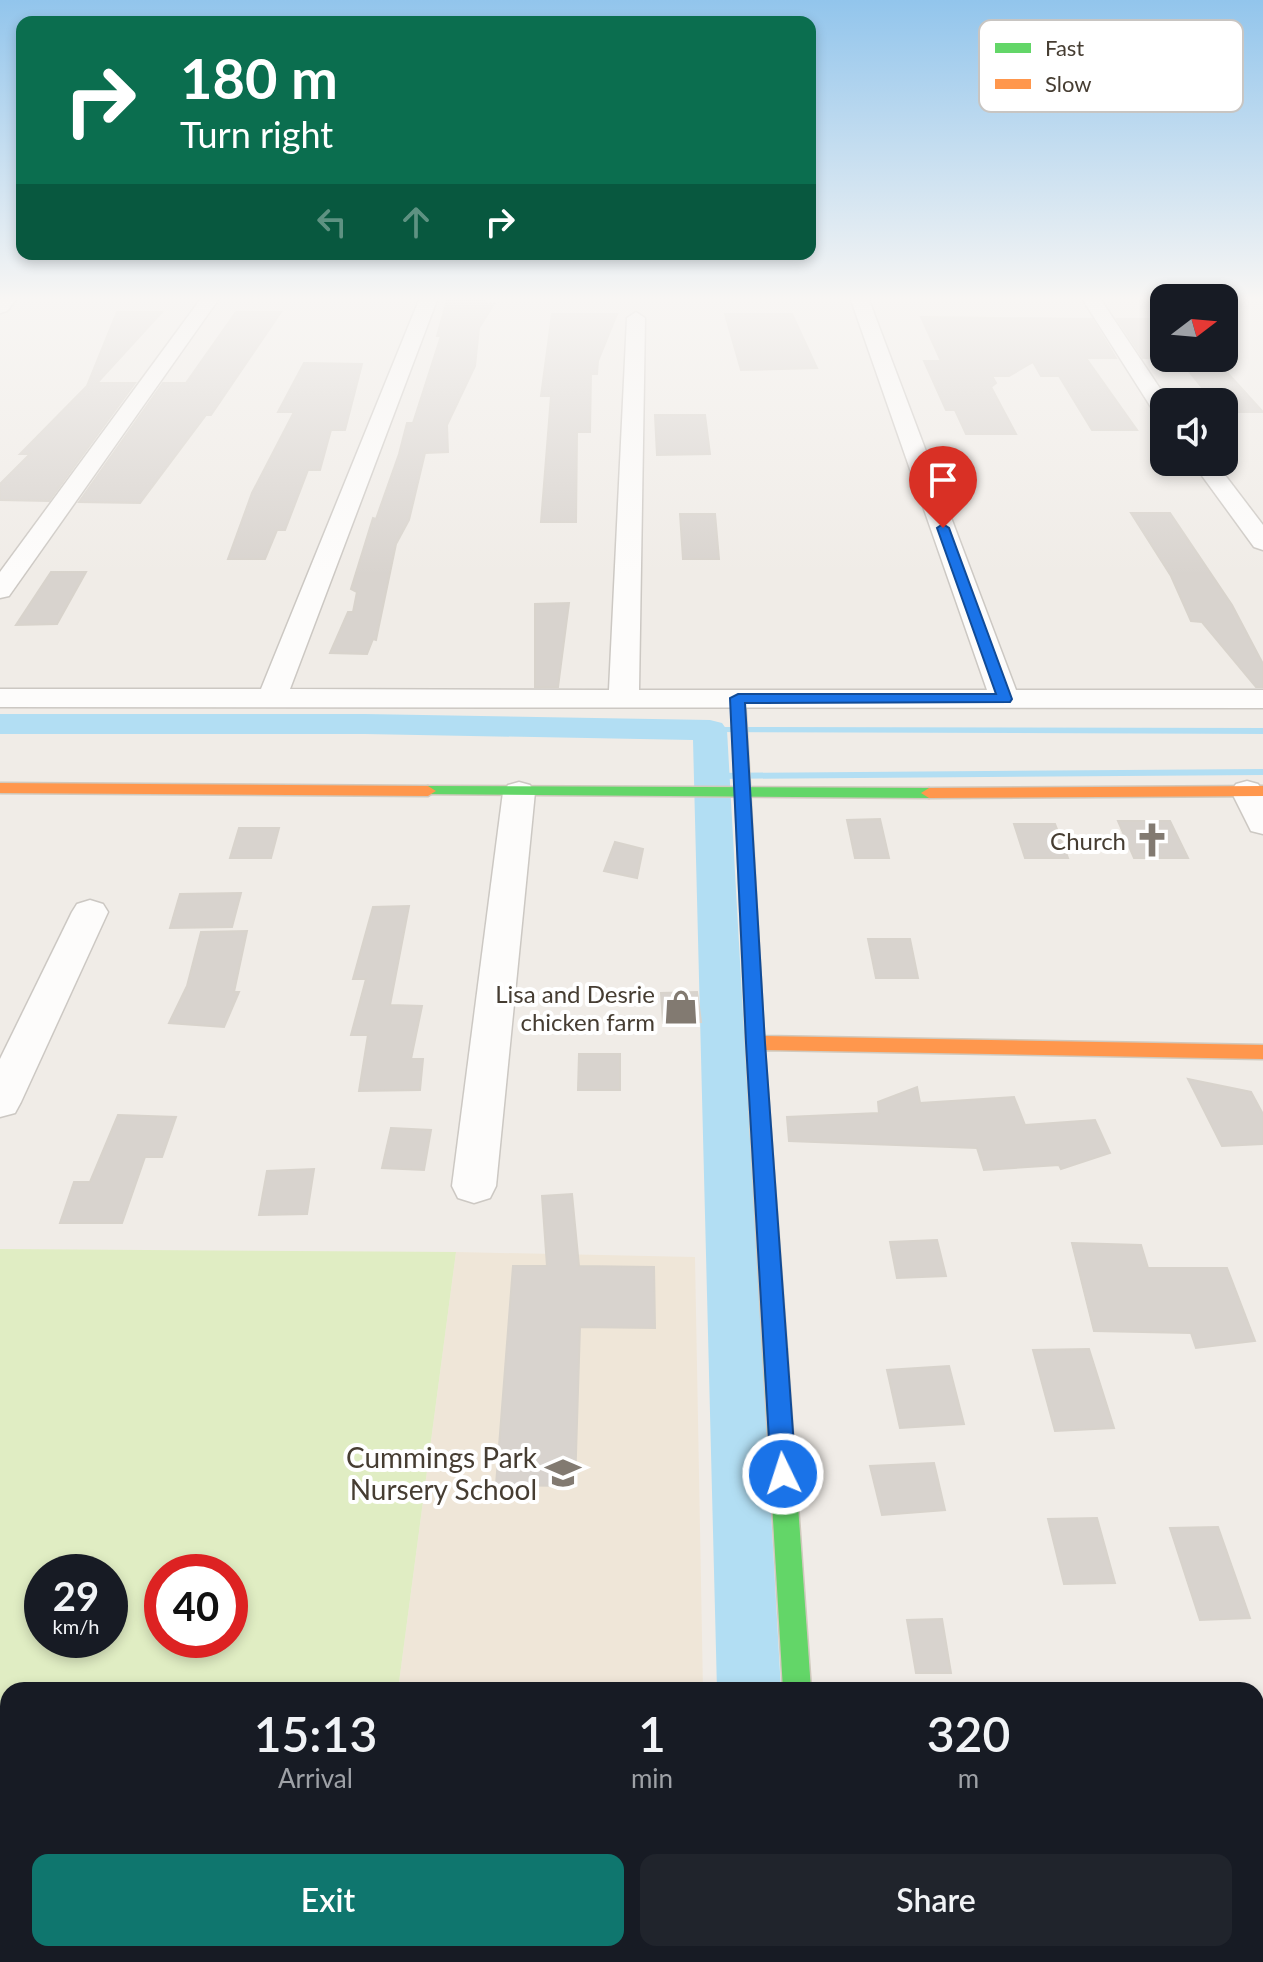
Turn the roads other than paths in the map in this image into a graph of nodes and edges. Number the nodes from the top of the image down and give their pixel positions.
1 (143, 392) edge
2 (392, 392) edge
3 (634, 392) edge
4 (893, 392) edge
5 (1214, 476) edge
6 (1263, 542) edge
7 (0, 590) edge
8 (0, 698) edge
9 (272, 698) junction
10 (624, 698) junction
11 (738, 698) junction
12 (1005, 699) junction
13 (1263, 699) edge
14 (0, 788) edge
15 (1255, 791) edge
16 (519, 792) junction
17 (743, 794) junction
18 (1263, 824) edge
19 (90, 912) dead end
20 (755, 1043) junction
21 (1263, 1052) edge
22 (0, 1102) edge
23 (474, 1186) dead end
24 (796, 1682) edge

1 - 7 street
2 - 9 street
3 - 10 street
4 - 12 street
5 - 6 street
8 - 9 street
9 - 10 street
10 - 11 street
11 - 12 street
11 - 17 street
12 - 13 street
14 - 16 street
15 - 17 street
15 - 18 street
16 - 17 street
16 - 23 street
17 - 20 street
19 - 22 street
20 - 21 street
20 - 24 street

